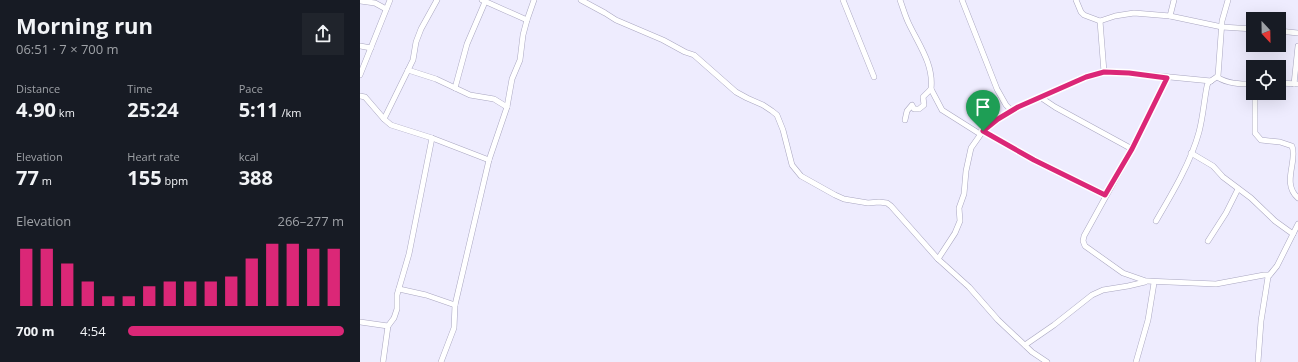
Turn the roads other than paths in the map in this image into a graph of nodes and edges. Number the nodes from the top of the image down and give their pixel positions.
1 (390, 0) edge
2 (437, 0) edge
3 (534, 0) edge
4 (581, 0) edge
5 (843, 0) edge
6 (900, 0) edge
7 (962, 0) edge
8 (1076, 0) edge
9 (1174, 0) edge
10 (1228, 0) edge
11 (360, 1) edge
12 (484, 1) edge
13 (386, 9) junction
14 (1170, 16) junction
15 (527, 20) junction
16 (1100, 21) junction
17 (1222, 27) junction
18 (1246, 29) edge
19 (1286, 32) edge
20 (1298, 33) edge
21 (360, 46) edge
22 (1298, 46) edge
23 (371, 48) junction
24 (408, 70) junction
25 (1104, 72) junction
26 (360, 75) edge
27 (874, 77) dead end
28 (1217, 77) junction
29 (1167, 78) junction
30 (1211, 81) junction
31 (1286, 83) edge
32 (1246, 84) edge
33 (1296, 84) edge
34 (455, 88) junction
35 (931, 89) junction
36 (360, 96) edge
37 (1040, 97) junction
38 (1255, 100) edge
39 (507, 108) junction
40 (1012, 111) junction
41 (384, 119) junction
42 (905, 120) dead end
43 (982, 132) junction
44 (432, 138) junction
45 (1132, 149) junction
46 (1191, 153) junction
47 (489, 160) junction
48 (1238, 189) junction
49 (1105, 195) junction
50 (1298, 198) edge
51 (1156, 221) dead end
52 (1298, 224) edge
53 (1293, 234) junction
54 (1208, 241) dead end
55 (938, 259) junction
56 (1269, 275) junction
57 (1146, 281) junction
58 (1154, 282) junction
59 (399, 289) junction
60 (455, 305) junction
61 (360, 322) edge
62 (388, 326) junction
63 (1025, 345) junction
64 (384, 362) edge
65 (441, 362) edge
66 (1047, 362) edge
67 (1136, 362) edge
68 (1258, 362) edge

1 - 13 street
2 - 24 street
3 - 15 street
4 - 55 street
5 - 27 street
6 - 35 street
7 - 40 street
8 - 16 street
9 - 14 street
10 - 17 street
11 - 13 street
12 - 15 street
12 - 34 street
13 - 23 street
14 - 16 street
14 - 17 street
15 - 39 street
16 - 25 street
17 - 18 street
17 - 28 street
19 - 20 street
21 - 23 street
22 - 33 street
23 - 26 street
24 - 34 street
24 - 41 street
25 - 29 street
25 - 37 street
28 - 30 street
28 - 32 street
29 - 30 street
29 - 45 street
30 - 46 street
31 - 33 street
34 - 39 street
35 - 42 street
35 - 43 street
36 - 41 street
37 - 40 street
37 - 45 street
38 - 50 street
39 - 47 street
40 - 43 street
41 - 44 street
43 - 49 street
43 - 55 street
44 - 47 street
44 - 59 street
45 - 49 street
46 - 48 street
46 - 51 street
47 - 60 street
48 - 53 street
48 - 54 street
49 - 57 street
52 - 53 street
53 - 56 street
55 - 63 street
56 - 58 street
56 - 68 street
57 - 58 street
57 - 63 street
58 - 67 street
59 - 60 street
59 - 62 street
60 - 65 street
61 - 62 street
62 - 64 street
63 - 66 street

